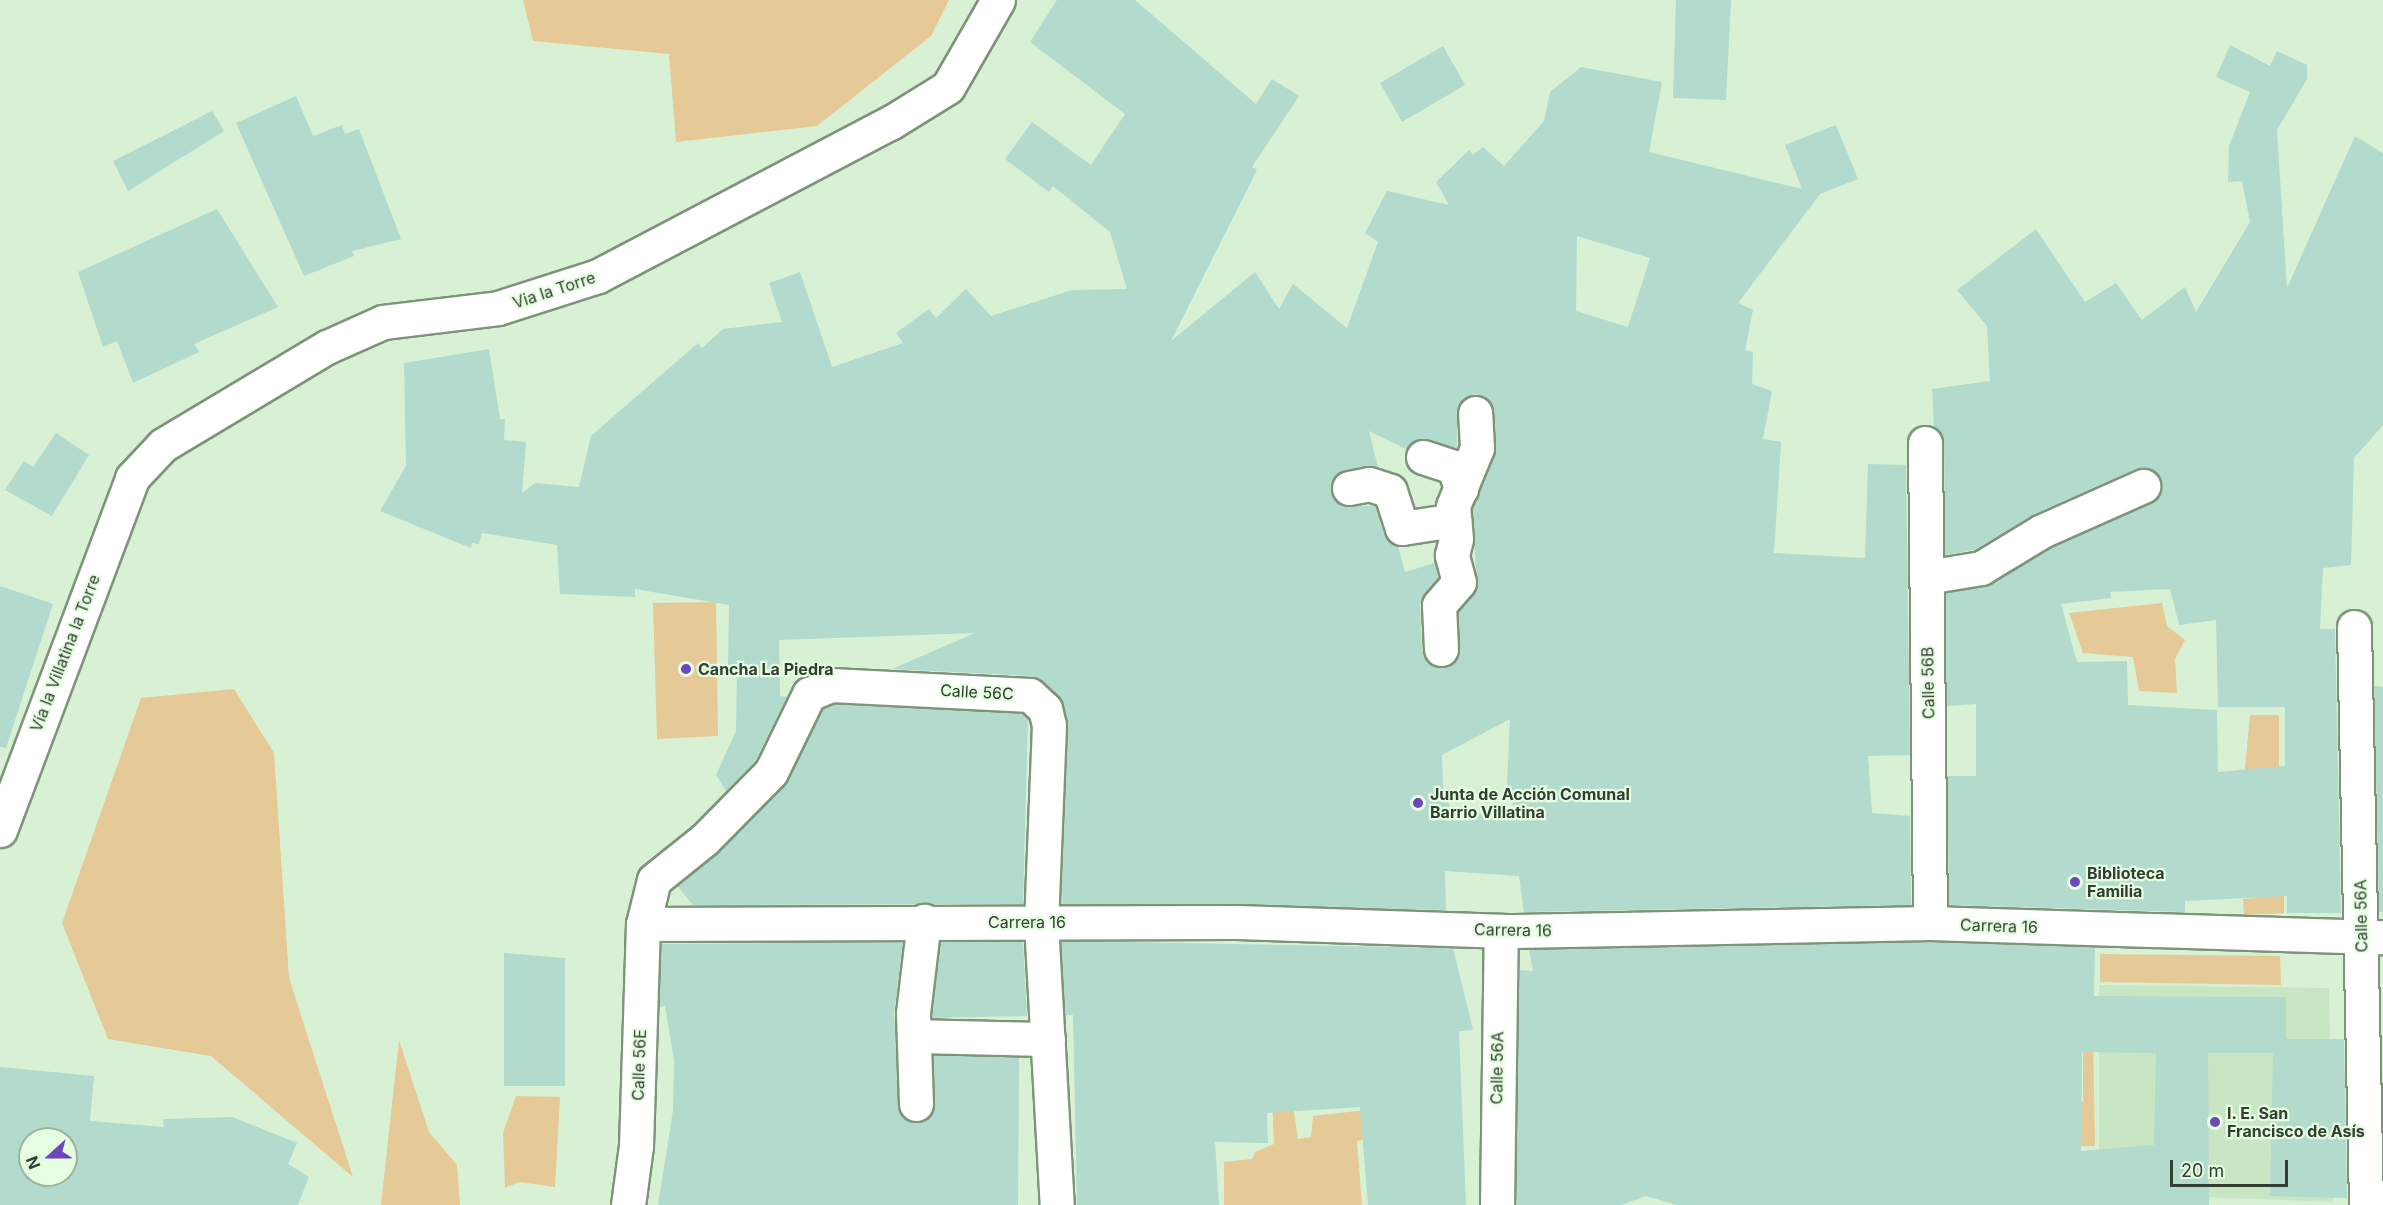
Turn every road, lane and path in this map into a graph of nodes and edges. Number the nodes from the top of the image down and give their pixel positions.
1 (999, 0) edge
2 (1475, 413) dead end
3 (1925, 443) dead end
4 (1423, 457) dead end
5 (132, 478) joint
6 (2143, 486) dead end
7 (1349, 488) dead end
8 (1461, 489) junction
9 (1454, 520) junction
10 (1927, 577) junction
11 (2354, 627) dead end
12 (1441, 649) dead end
13 (0, 830) edge
14 (924, 921) junction
15 (1041, 923) junction
16 (1930, 923) junction
17 (643, 924) junction
18 (1501, 931) junction
19 (2372, 937) edge
20 (914, 1036) junction
21 (1048, 1039) junction
22 (916, 1104) dead end
23 (628, 1205) edge
24 (1057, 1205) edge
25 (1497, 1205) edge
26 (2366, 1205) edge

1 - 5 street, Via la Torre
2 - 8 street
3 - 10 street, Calle 56B
4 - 8 street
5 - 13 street, Vía la Villatina la Torre
6 - 10 street
7 - 9 street
8 - 9 street
9 - 12 street
10 - 16 street, Calle 56B
11 - 19 street, Calle 56A
14 - 15 street, Carrera 16
14 - 17 street, Carrera 16
14 - 20 street
15 - 17 street, Calle 56C
15 - 18 street, Carrera 16
15 - 21 street, Calle 56C
16 - 18 street, Carrera 16
16 - 19 street, Carrera 16
17 - 23 street, Calle 56E
18 - 25 street, Calle 56A
19 - 26 street, Calle 56A
20 - 21 street
20 - 22 street
21 - 24 street, Calle 56C

